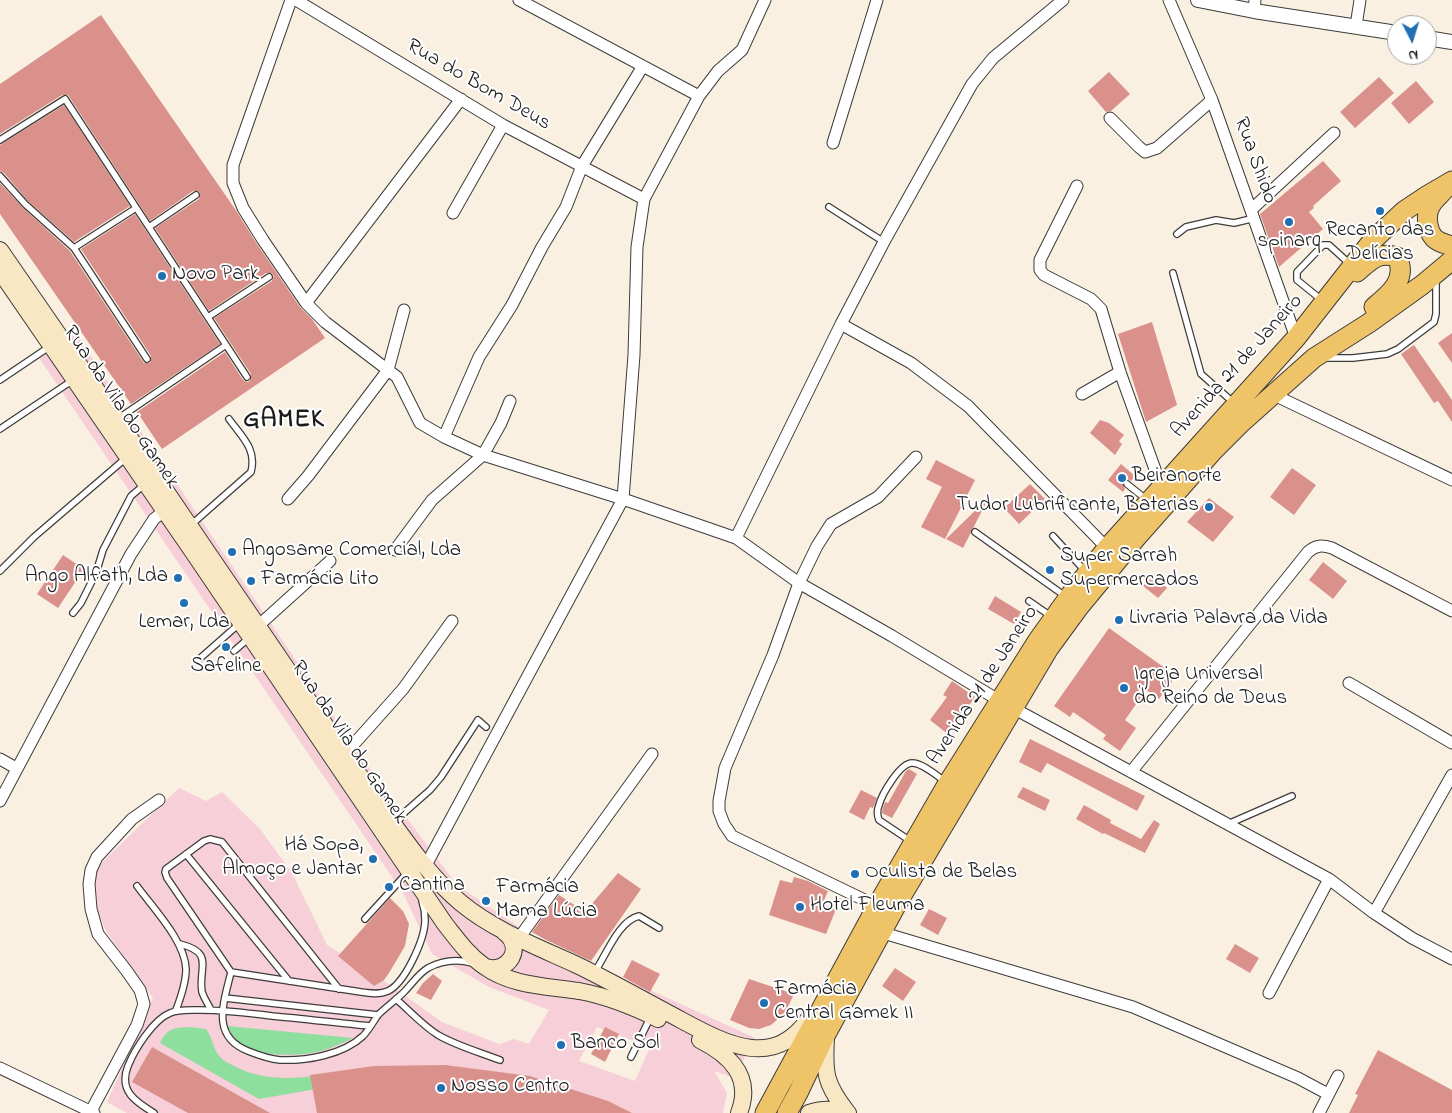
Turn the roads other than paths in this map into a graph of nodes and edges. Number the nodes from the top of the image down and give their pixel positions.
1 (291, 0) edge
2 (296, 0) edge
3 (519, 0) edge
4 (878, 0) edge
5 (1063, 0) edge
6 (1169, 0) edge
7 (1198, 0) edge
8 (1360, 0) edge
9 (761, 1) edge
10 (1254, 5) edge
11 (1356, 26) junction
12 (1387, 31) edge
13 (1437, 40) edge
14 (1452, 42) edge
15 (643, 66) junction
16 (699, 96) junction
17 (461, 99) junction
18 (1212, 100) junction
19 (1110, 118) dead end
20 (503, 125) junction
21 (1334, 132) dead end
22 (0, 140) edge
23 (833, 143) dead end
24 (582, 166) junction
25 (0, 176) edge
26 (1452, 182) edge
27 (1078, 186) dead end
28 (196, 195) dead end
29 (644, 198) junction
30 (828, 207) dead end
31 (136, 208) junction
32 (453, 213) dead end
33 (1253, 213) junction
34 (149, 227) junction
35 (1177, 234) dead end
36 (884, 242) junction
37 (1452, 246) edge
38 (74, 248) junction
39 (0, 250) edge
40 (1452, 260) edge
41 (1352, 266) junction
42 (0, 272) edge
43 (1173, 273) dead end
44 (1436, 274) junction
45 (269, 278) dead end
46 (306, 303) junction
47 (1321, 307) junction
48 (404, 310) dead end
49 (208, 318) junction
50 (841, 324) junction
51 (1296, 338) junction
52 (51, 345) junction
53 (226, 345) junction
54 (1314, 358) junction
55 (147, 359) dead end
56 (388, 370) junction
57 (1120, 372) junction
58 (247, 377) dead end
59 (75, 378) junction
60 (0, 380) edge
61 (1082, 394) dead end
62 (1272, 394) junction
63 (510, 401) dead end
64 (1235, 404) junction
65 (230, 419) dead end
66 (116, 420) junction
67 (0, 429) edge
68 (444, 437) junction
69 (483, 455) junction
70 (916, 456) dead end
71 (128, 457) junction
72 (1452, 480) edge
73 (146, 483) junction
74 (1127, 484) dead end
75 (1161, 486) junction
76 (288, 499) dead end
77 (623, 499) junction
78 (1148, 501) junction
79 (164, 511) junction
80 (190, 525) junction
81 (976, 532) dead end
82 (1053, 536) dead end
83 (736, 538) junction
84 (1107, 548) junction
85 (396, 550) dead end
86 (330, 561) dead end
87 (0, 571) edge
88 (1087, 574) junction
89 (800, 583) junction
90 (1068, 598) junction
91 (1029, 601) dead end
92 (1452, 610) edge
93 (73, 613) dead end
94 (1054, 618) junction
95 (452, 622) dead end
96 (241, 623) junction
97 (254, 631) junction
98 (234, 651) dead end
99 (197, 662) dead end
100 (1349, 683) dead end
101 (1007, 705) junction
102 (486, 727) dead end
103 (1452, 743) edge
104 (345, 754) junction
105 (652, 754) dead end
106 (0, 758) edge
107 (16, 768) junction
108 (1131, 772) junction
109 (1452, 775) edge
110 (948, 783) junction
111 (1292, 796) dead end
112 (159, 800) dead end
113 (0, 801) edge
114 (1228, 824) junction
115 (395, 826) junction
116 (913, 843) junction
117 (186, 854) junction
118 (417, 874) junction
119 (1329, 879) junction
120 (137, 886) dead end
121 (877, 906) junction
122 (1374, 913) junction
123 (365, 919) dead end
124 (659, 928) dead end
125 (880, 932) junction
126 (512, 935) junction
127 (180, 944) junction
128 (1452, 959) edge
129 (845, 965) junction
130 (485, 967) junction
131 (231, 972) junction
132 (594, 974) junction
133 (289, 981) junction
134 (339, 989) junction
135 (1269, 993) dead end
136 (225, 998) junction
137 (396, 998) junction
138 (176, 1010) junction
139 (210, 1010) junction
140 (222, 1011) junction
141 (378, 1015) junction
142 (651, 1016) junction
143 (370, 1026) junction
144 (826, 1034) junction
145 (631, 1057) dead end
146 (500, 1060) dead end
147 (0, 1068) edge
148 (1338, 1076) dead end
149 (1328, 1094) junction
150 (92, 1112) edge
151 (154, 1113) edge
152 (739, 1113) edge
153 (765, 1113) edge
154 (787, 1113) edge
155 (809, 1113) edge
156 (848, 1113) edge
157 (1319, 1113) edge

1 - 46 street
2 - 17 street, Rua do Bom Deus
3 - 15 street
4 - 23 street
5 - 36 street
6 - 18 street, Rua Shido
7 - 10 street
8 - 11 street
9 - 16 street
10 - 11 street
11 - 12 street
13 - 14 street
15 - 16 street
15 - 24 street
16 - 29 street
17 - 20 street, Rua do Bom Deus
17 - 46 street
18 - 19 street
18 - 33 street, Rua Shido
20 - 24 street, Rua do Bom Deus
20 - 32 street
21 - 33 street
22 - 31 lane
24 - 29 street, Rua do Bom Deus
24 - 68 street
25 - 38 lane
26 - 37 main road
26 - 41 main road, Avenida 21 de Janeiro
27 - 57 street
28 - 34 lane
29 - 77 street
30 - 36 lane
31 - 34 lane
31 - 38 lane
33 - 35 lane
33 - 51 street, Rua Shido
34 - 49 lane
36 - 50 street
38 - 55 lane
39 - 66 main road, Rua da Vila do Gamek
40 - 44 main road, Avenida 21 de Janeiro
41 - 47 main road, Avenida 21 de Janeiro
41 - 47 lane
42 - 52 main road, Rua da Vila do Gamek
43 - 64 lane
44 - 54 main road, Avenida 21 de Janeiro
44 - 54 lane
45 - 49 lane
46 - 56 street
47 - 51 main road, Avenida 21 de Janeiro
47 - 54 main road
48 - 56 street
49 - 53 lane
50 - 83 street
50 - 84 street
51 - 64 main road, Avenida 21 de Janeiro
52 - 59 main road, Rua da Vila do Gamek
52 - 60 lane
53 - 58 lane
53 - 66 lane
54 - 62 main road, Avenida 21 de Janeiro
56 - 68 street
56 - 76 street
57 - 61 street
57 - 75 street
59 - 67 lane
59 - 71 main road, Rua da Vila do Gamek
62 - 72 street
62 - 101 main road, Avenida 21 de Janeiro
63 - 69 street
64 - 75 main road, Avenida 21 de Janeiro
65 - 80 lane
66 - 80 main road, Rua da Vila do Gamek
68 - 69 street
69 - 77 street
69 - 85 street
70 - 89 street
71 - 73 main road, Rua da Vila do Gamek
71 - 87 lane
73 - 79 main road, Rua da Vila do Gamek
73 - 93 lane
74 - 78 lane
75 - 78 main road, Avenida 21 de Janeiro
77 - 83 street
77 - 118 street
78 - 84 main road, Avenida 21 de Janeiro
79 - 96 main road, Rua da Vila do Gamek
79 - 107 street
80 - 97 main road, Rua da Vila do Gamek
81 - 90 lane
82 - 88 lane
83 - 89 street
84 - 88 main road, Avenida 21 de Janeiro
86 - 97 street
88 - 90 main road, Avenida 21 de Janeiro
89 - 101 street
89 - 121 street
90 - 94 main road, Avenida 21 de Janeiro
91 - 94 lane
92 - 108 street
94 - 101 main road, Avenida 21 de Janeiro
95 - 104 street
96 - 97 main road, Rua da Vila do Gamek
96 - 99 lane
97 - 98 lane
97 - 104 main road, Rua da Vila do Gamek
97 - 118 main road, Rua da Vila do Gamek
100 - 103 street
101 - 108 street
101 - 110 main road, Avenida 21 de Janeiro
101 - 125 main road, Avenida 21 de Janeiro
102 - 115 lane
104 - 115 main road, Rua da Vila do Gamek
105 - 126 street
106 - 107 street
107 - 113 street
108 - 114 street
109 - 122 street
110 - 116 main road, Avenida 21 de Janeiro
110 - 116 lane
111 - 114 lane
112 - 150 street
114 - 119 street
115 - 118 main road, Rua da Vila do Gamek
116 - 121 main road, Avenida 21 de Janeiro
117 - 131 lane
117 - 133 lane
117 - 134 lane
118 - 123 lane
118 - 126 main road, Rua da Vila do Gamek
118 - 130 main road, Rua da Vila do Gamek
118 - 134 lane
119 - 122 street
119 - 135 street
120 - 127 lane
121 - 129 main road, Avenida 21 de Janeiro
122 - 128 street
124 - 132 lane
125 - 144 main road, Avenida 21 de Janeiro
125 - 149 street
126 - 130 main road
126 - 132 main road, Rua da Vila do Gamek
127 - 138 lane
127 - 139 lane
129 - 132 main road, Rua da Vila do Gamek
129 - 153 main road, Avenida 21 de Janeiro
130 - 137 lane
130 - 142 main road, Rua da Vila do Gamek
131 - 133 lane
131 - 136 lane
133 - 134 lane
136 - 140 lane
136 - 141 lane
137 - 141 lane
137 - 146 lane
138 - 139 lane
138 - 151 lane
139 - 140 lane
140 - 143 lane
140 - 143 lane
141 - 143 lane
142 - 145 lane
142 - 152 main road, Rua da Vila do Gamek
144 - 154 main road, Avenida 21 de Janeiro
144 - 156 main road
147 - 150 street
148 - 149 street
149 - 157 street
155 - 156 main road

